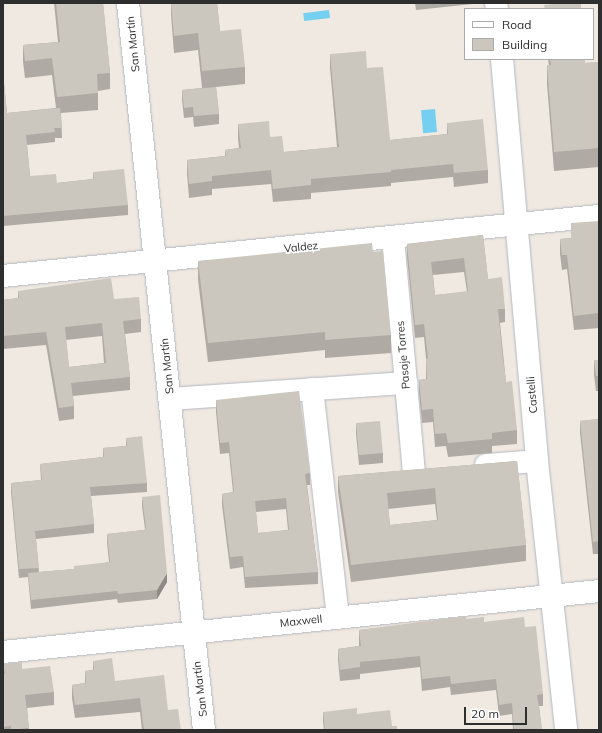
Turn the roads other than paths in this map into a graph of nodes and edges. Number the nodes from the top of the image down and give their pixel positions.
1 (128, 3) edge
2 (502, 60) edge
3 (599, 216) edge
4 (518, 224) junction
5 (393, 238) junction
6 (156, 261) junction
7 (3, 276) edge
8 (406, 383) junction
9 (312, 389) junction
10 (170, 400) junction
11 (537, 461) junction
12 (468, 467) edge
13 (437, 470) edge
14 (414, 472) junction
15 (391, 474) edge
16 (346, 479) edge
17 (323, 481) junction
18 (599, 591) edge
19 (551, 595) junction
20 (338, 617) junction
21 (193, 632) junction
22 (3, 652) edge
23 (204, 730) edge
24 (566, 730) edge

1 - 6 street, San Martín
2 - 4 street, Castelli
3 - 4 street, Valdez
4 - 5 street, Valdez
4 - 11 street, Castelli
5 - 6 street, Valdez
5 - 8 street, Pasaje Torres
6 - 7 street, Valdez
6 - 10 street, San Martín
8 - 9 street
8 - 14 street, Pasaje Torres
9 - 10 street
9 - 17 street
10 - 21 street, San Martín
11 - 12 street
11 - 19 street, Castelli
13 - 14 street
14 - 15 street
16 - 17 street
17 - 20 street
18 - 19 street, Maxwell
19 - 20 street, Maxwell
19 - 24 street, Castelli
20 - 21 street, Maxwell
21 - 22 street, Maxwell
21 - 23 street, San Martín

